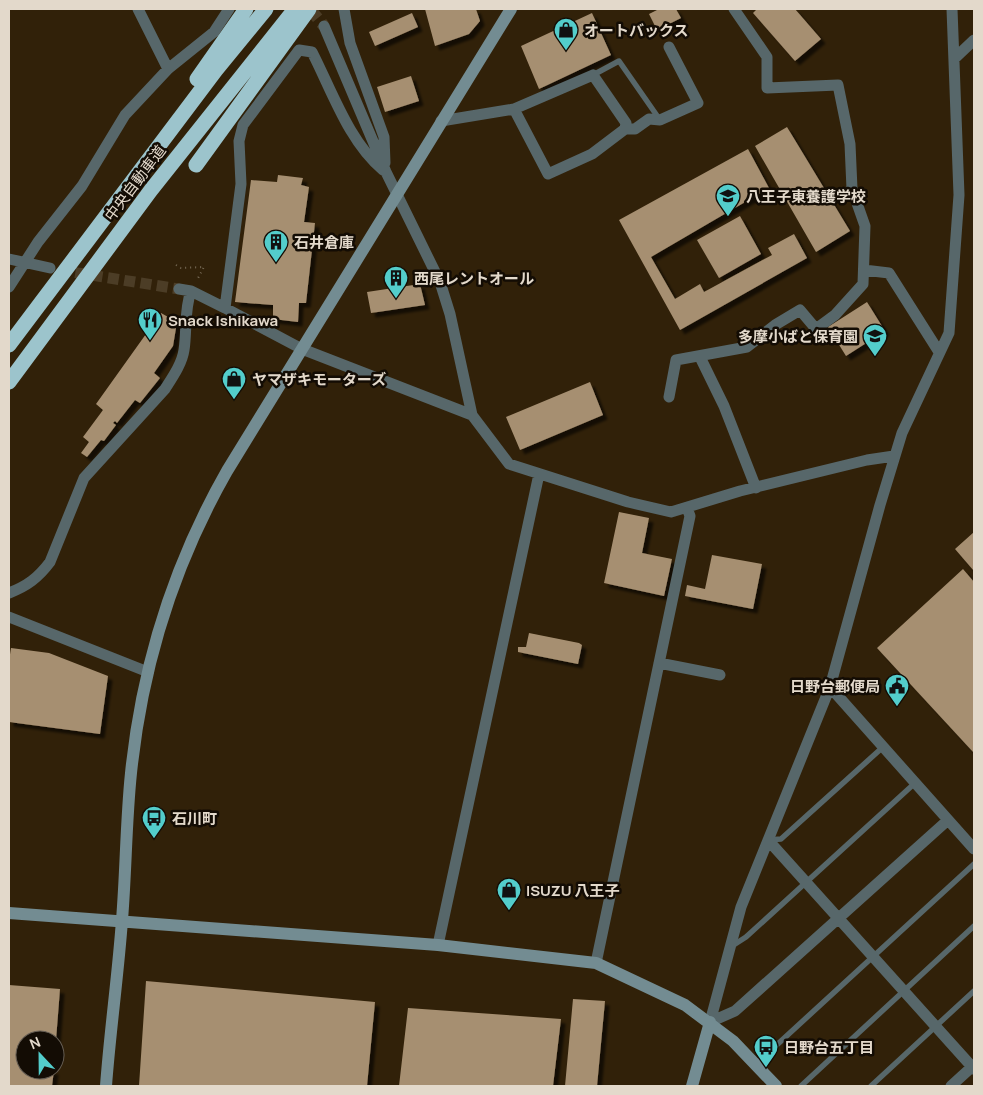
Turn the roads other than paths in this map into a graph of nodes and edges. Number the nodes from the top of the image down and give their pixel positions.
1 (138, 9) edge
2 (230, 9) edge
3 (246, 9) edge
4 (266, 9) edge
5 (295, 9) edge
6 (309, 9) edge
7 (344, 9) edge
8 (510, 9) edge
9 (734, 9) edge
10 (952, 9) edge
11 (324, 26) tunnel mouth
12 (974, 40) edge
13 (668, 48) dead end
14 (954, 58) junction
15 (168, 69) junction
16 (594, 74) junction
17 (514, 109) junction
18 (660, 120) junction
19 (441, 121) junction
20 (625, 129) junction
21 (196, 164) dead end
22 (386, 172) junction
23 (396, 193) junction
24 (114, 203) junction
25 (9, 259) edge
26 (26, 262) junction
27 (50, 268) tunnel mouth
28 (864, 270) junction
29 (9, 287) edge
30 (225, 308) junction
31 (9, 345) edge
32 (302, 349) junction
33 (940, 352) junction
34 (700, 356) junction
35 (9, 382) edge
36 (669, 397) dead end
37 (472, 415) junction
38 (894, 456) junction
39 (538, 474) junction
40 (756, 488) junction
41 (687, 508) junction
42 (9, 593) edge
43 (9, 617) edge
44 (659, 663) junction
45 (148, 672) junction
46 (720, 675) dead end
47 (830, 687) junction
48 (883, 747) junction
49 (915, 783) junction
50 (948, 820) junction
51 (768, 840) junction
52 (974, 849) edge
53 (974, 864) edge
54 (806, 881) junction
55 (9, 913) edge
56 (839, 919) junction
57 (122, 921) junction
58 (974, 926) edge
59 (438, 944) junction
60 (732, 946) junction
61 (872, 956) junction
62 (596, 963) junction
63 (904, 991) junction
64 (974, 991) edge
65 (710, 1022) junction
66 (935, 1026) junction
67 (756, 1064) junction
68 (974, 1067) edge
69 (106, 1086) edge
70 (692, 1086) edge
71 (776, 1086) edge
72 (801, 1086) edge
73 (871, 1086) edge
74 (951, 1086) edge

1 - 15 street
2 - 15 street
3 - 24 highway
4 - 24 highway, 中央自動車道
5 - 35 highway, 中央自動車道
6 - 21 highway
7 - 22 street
8 - 19 street
9 - 28 street
10 - 14 street
11 - 22 street
12 - 14 street
13 - 18 street
14 - 33 street
15 - 26 street
16 - 17 street
16 - 18 lane
16 - 20 street
17 - 19 street
17 - 20 street
18 - 20 street
19 - 23 street
22 - 23 street
22 - 30 street
23 - 32 street
23 - 37 street
24 - 31 highway, 中央自動車道
25 - 26 street
26 - 27 street
26 - 29 street
28 - 33 street
28 - 34 street
30 - 32 street
30 - 42 street
32 - 37 street
32 - 45 street
33 - 38 street
34 - 36 street
34 - 40 street
37 - 39 street
38 - 40 street
38 - 47 street
39 - 41 street
39 - 59 street
40 - 41 street
41 - 44 street
43 - 45 street
44 - 46 street
44 - 62 street
45 - 57 street
47 - 48 street
47 - 51 street
48 - 49 street
48 - 51 lane
49 - 50 street
49 - 54 lane
50 - 52 street
50 - 56 street
51 - 54 street
51 - 60 street
53 - 61 lane
54 - 56 street
54 - 60 lane
55 - 57 street
56 - 61 street
56 - 65 street
57 - 59 street
57 - 69 street
58 - 63 lane
59 - 62 street
60 - 65 street
61 - 63 street
61 - 67 lane
62 - 65 street
63 - 66 street
63 - 72 lane
64 - 66 lane
65 - 67 street
65 - 70 street
66 - 68 street
66 - 73 lane
67 - 71 street
68 - 74 street

